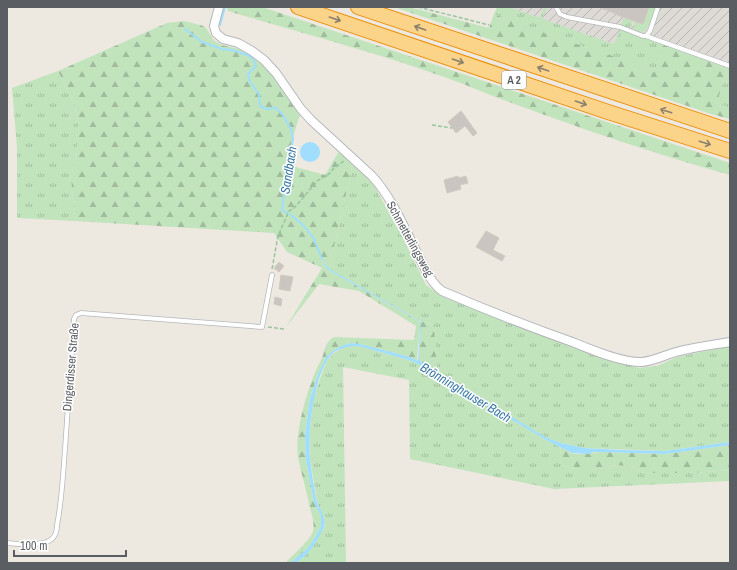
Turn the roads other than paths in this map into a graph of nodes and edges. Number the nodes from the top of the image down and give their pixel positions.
1 (220, 7) edge
2 (298, 7) edge
3 (358, 7) edge
4 (556, 7) edge
5 (658, 7) edge
6 (646, 36) junction
7 (730, 66) edge
8 (730, 131) edge
9 (730, 152) edge
10 (272, 274) road end
11 (730, 342) edge
12 (7, 543) edge

1 - 11 street, Schmetterlingsweg
2 -> 9 highway, A 2
8 -> 3 highway, A 2
4 - 6 lane
5 - 6 lane
6 - 7 lane
10 - 12 lane, Dingerdisser Straße

